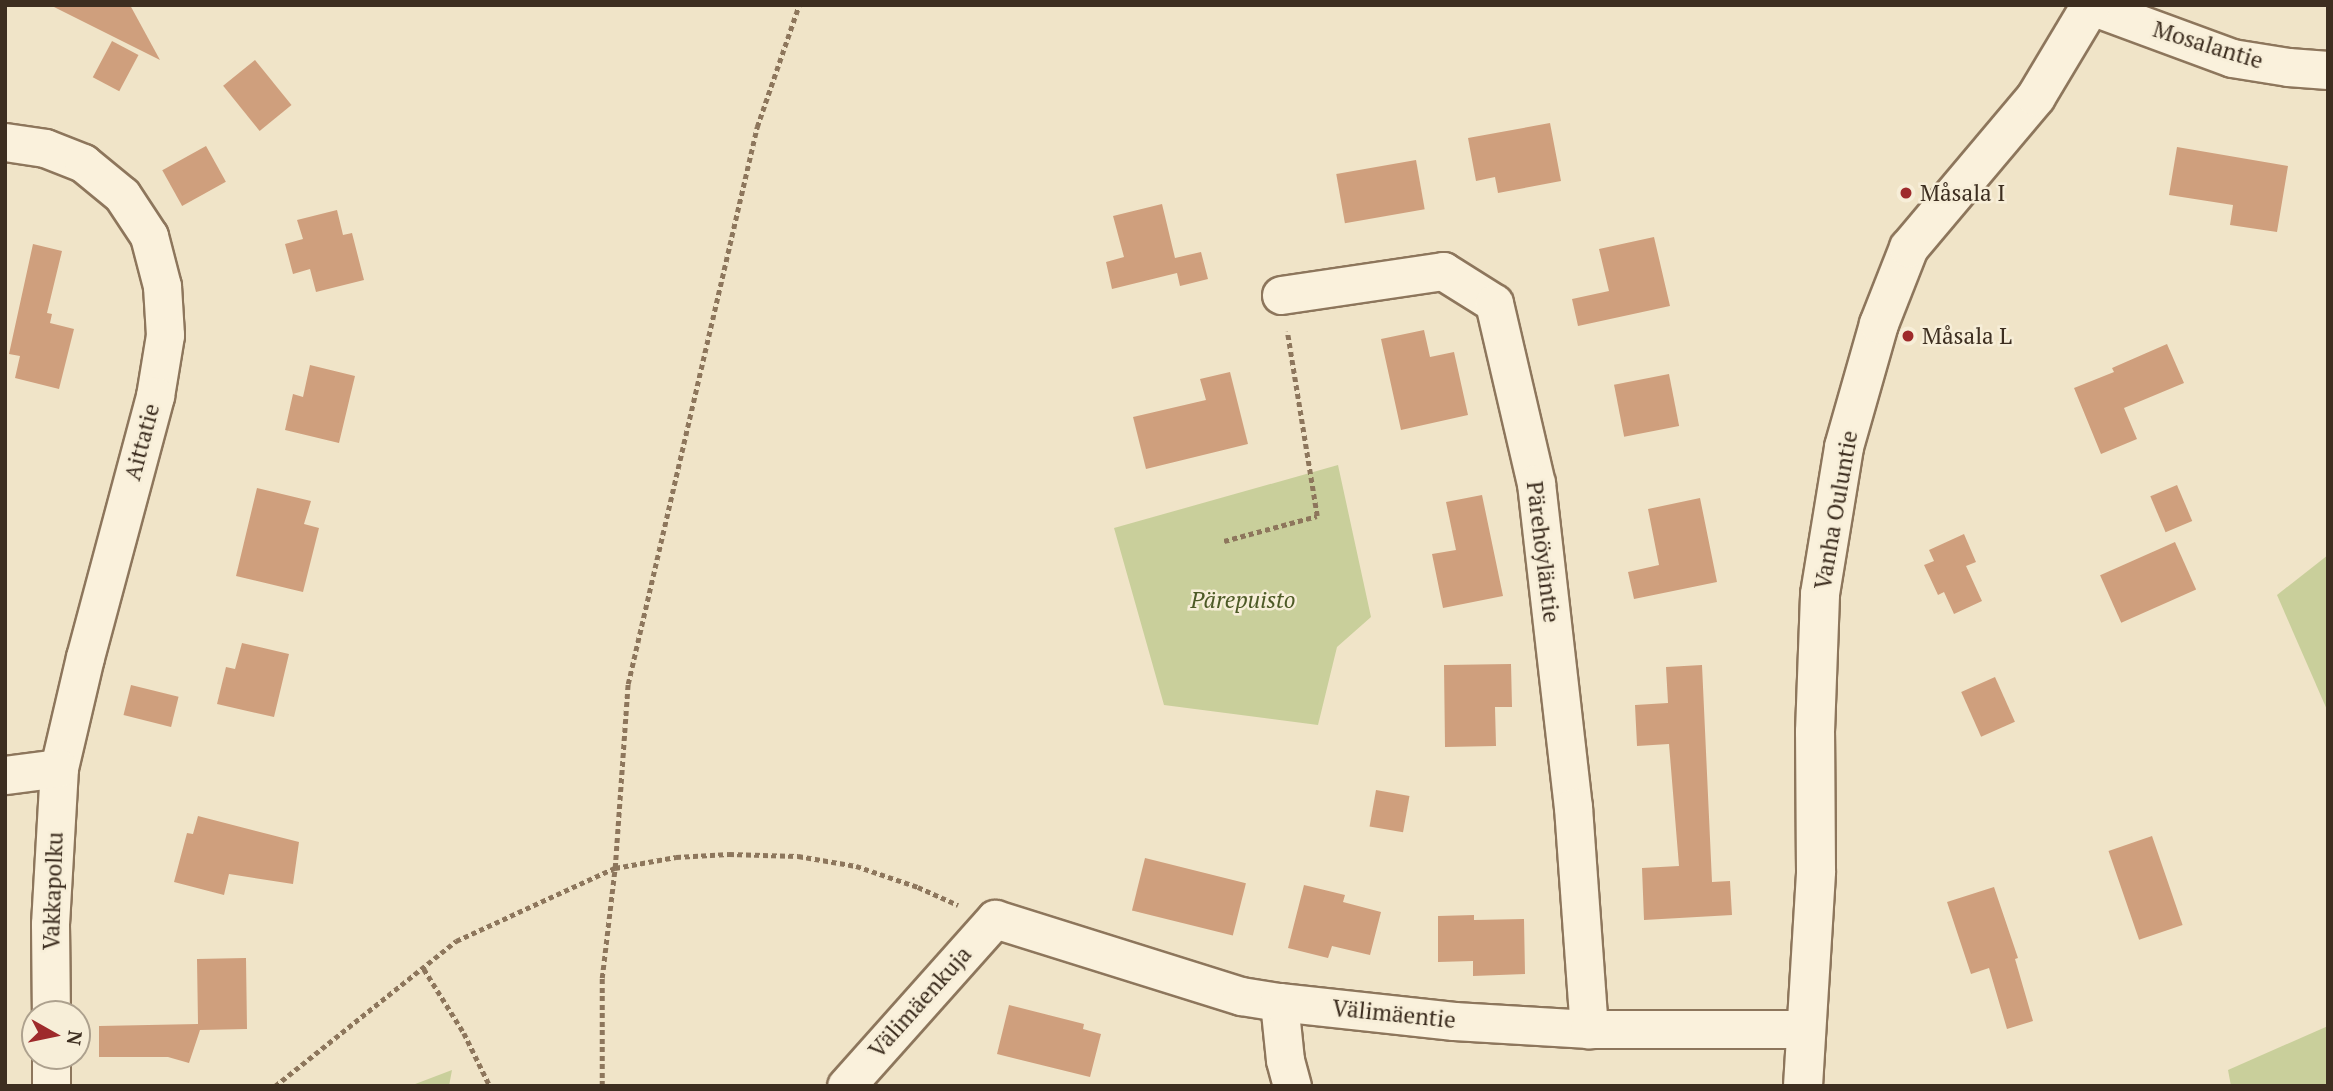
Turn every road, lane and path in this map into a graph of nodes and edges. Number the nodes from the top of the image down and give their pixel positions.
1 (799, 5) edge
2 (2091, 6) edge
3 (2328, 70) edge
4 (5, 142) edge
5 (1281, 295) joint
6 (1224, 541) dead end
7 (59, 768) junction
8 (5, 775) edge
9 (615, 868) junction
10 (995, 919) junction
11 (424, 969) junction
12 (51, 1000) edge
13 (1279, 1002) junction
14 (1589, 1029) junction
15 (1806, 1029) junction
16 (275, 1086) edge
17 (490, 1086) edge
18 (602, 1086) edge
19 (846, 1086) edge
20 (1292, 1086) edge
21 (1803, 1086) edge

1 - 9 path
2 - 3 street, Mosalantie
2 - 15 street, Vanha Ouluntie
4 - 7 street, Aittatie
5 - 6 path
5 - 14 street, Pärehöyläntie
7 - 8 street
7 - 12 street, Vakkapolku
9 - 10 path
9 - 11 path
9 - 18 path
10 - 13 street, Välimäentie
10 - 19 street, Välimäenkuja
11 - 16 path
11 - 17 path
13 - 14 street, Välimäentie
13 - 20 street
14 - 15 street, Välimäentie
15 - 21 street, Vanha Ouluntie

